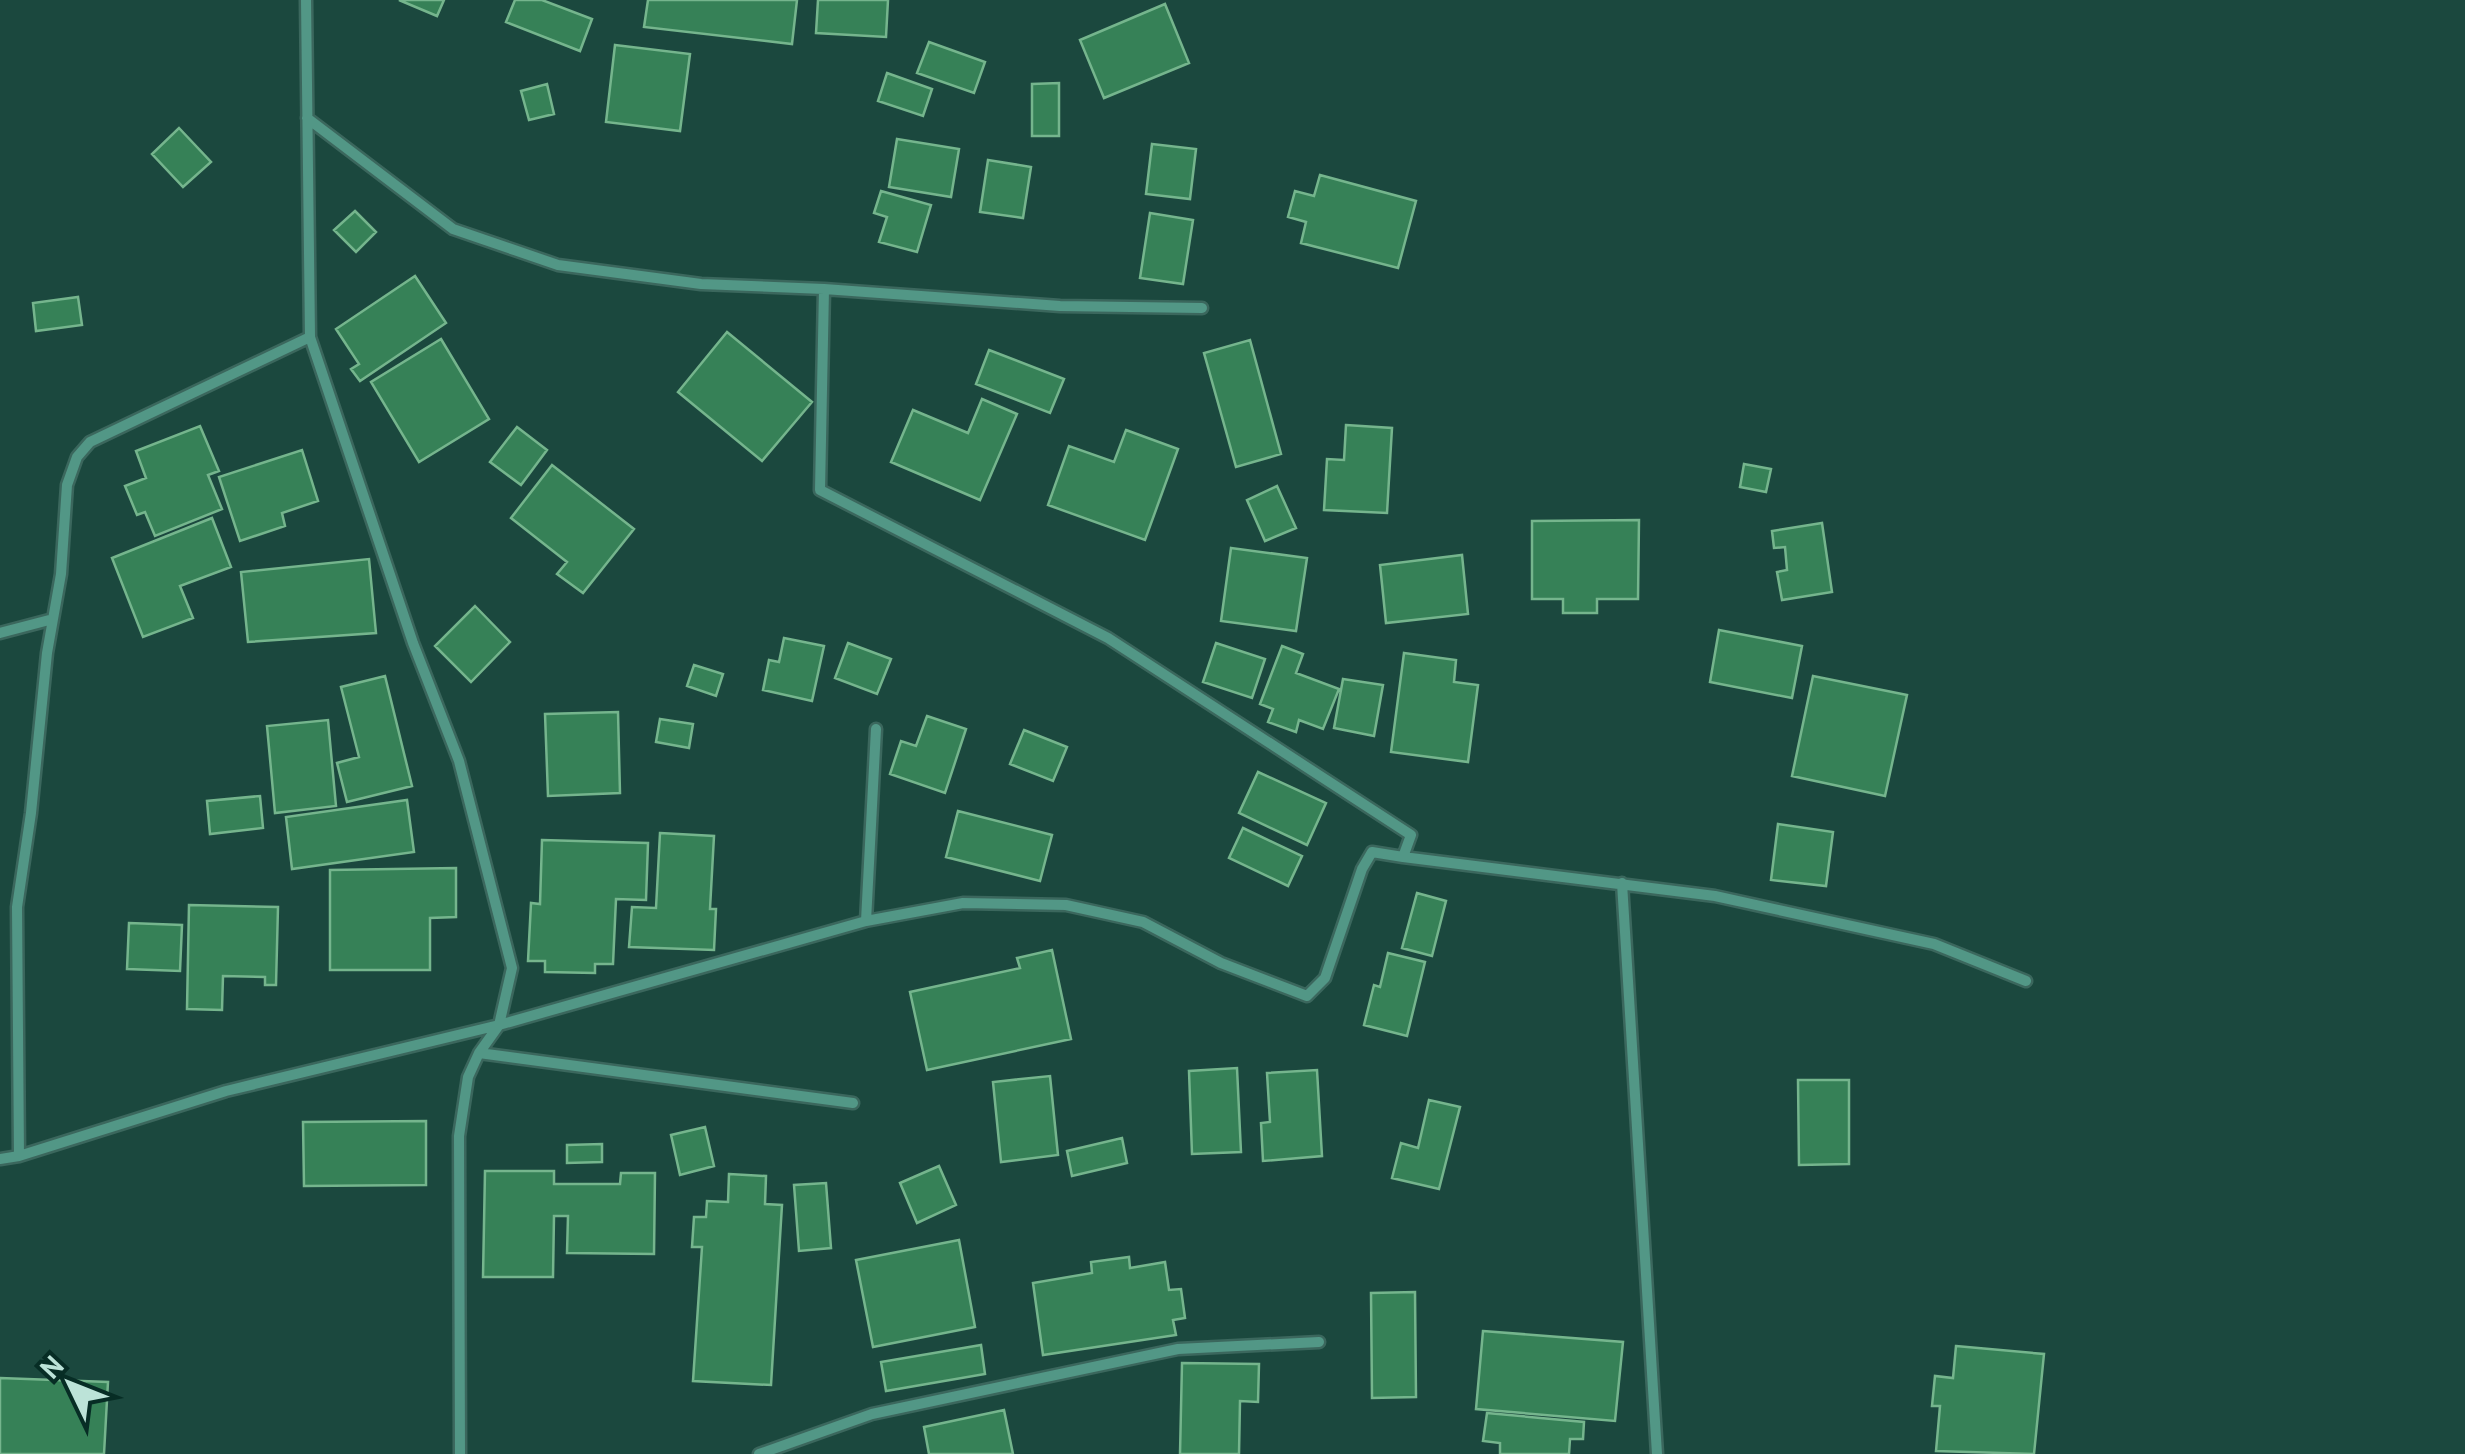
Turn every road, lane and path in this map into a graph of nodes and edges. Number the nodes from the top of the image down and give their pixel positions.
1 (306, 0) edge
2 (307, 118) junction
3 (824, 289) junction
4 (1202, 308) dead end
5 (310, 337) junction
6 (53, 618) junction
7 (0, 632) edge
8 (876, 728) dead end
9 (1403, 857) junction
10 (1622, 884) junction
11 (866, 921) junction
12 (2026, 981) dead end
13 (499, 1025) junction
14 (479, 1053) junction
15 (853, 1103) dead end
16 (19, 1156) junction
17 (0, 1159) edge
18 (1319, 1342) dead end
19 (460, 1454) edge
20 (760, 1454) edge
21 (1657, 1454) edge

1 - 2 street
2 - 3 street
2 - 5 street
3 - 4 street
3 - 9 street
5 - 6 street
5 - 13 street
6 - 7 street
6 - 16 street
8 - 11 street
9 - 10 street
9 - 11 street
10 - 12 street
10 - 21 street
11 - 13 street
13 - 14 street
13 - 16 street
14 - 15 street
14 - 19 street
16 - 17 street
18 - 20 street

